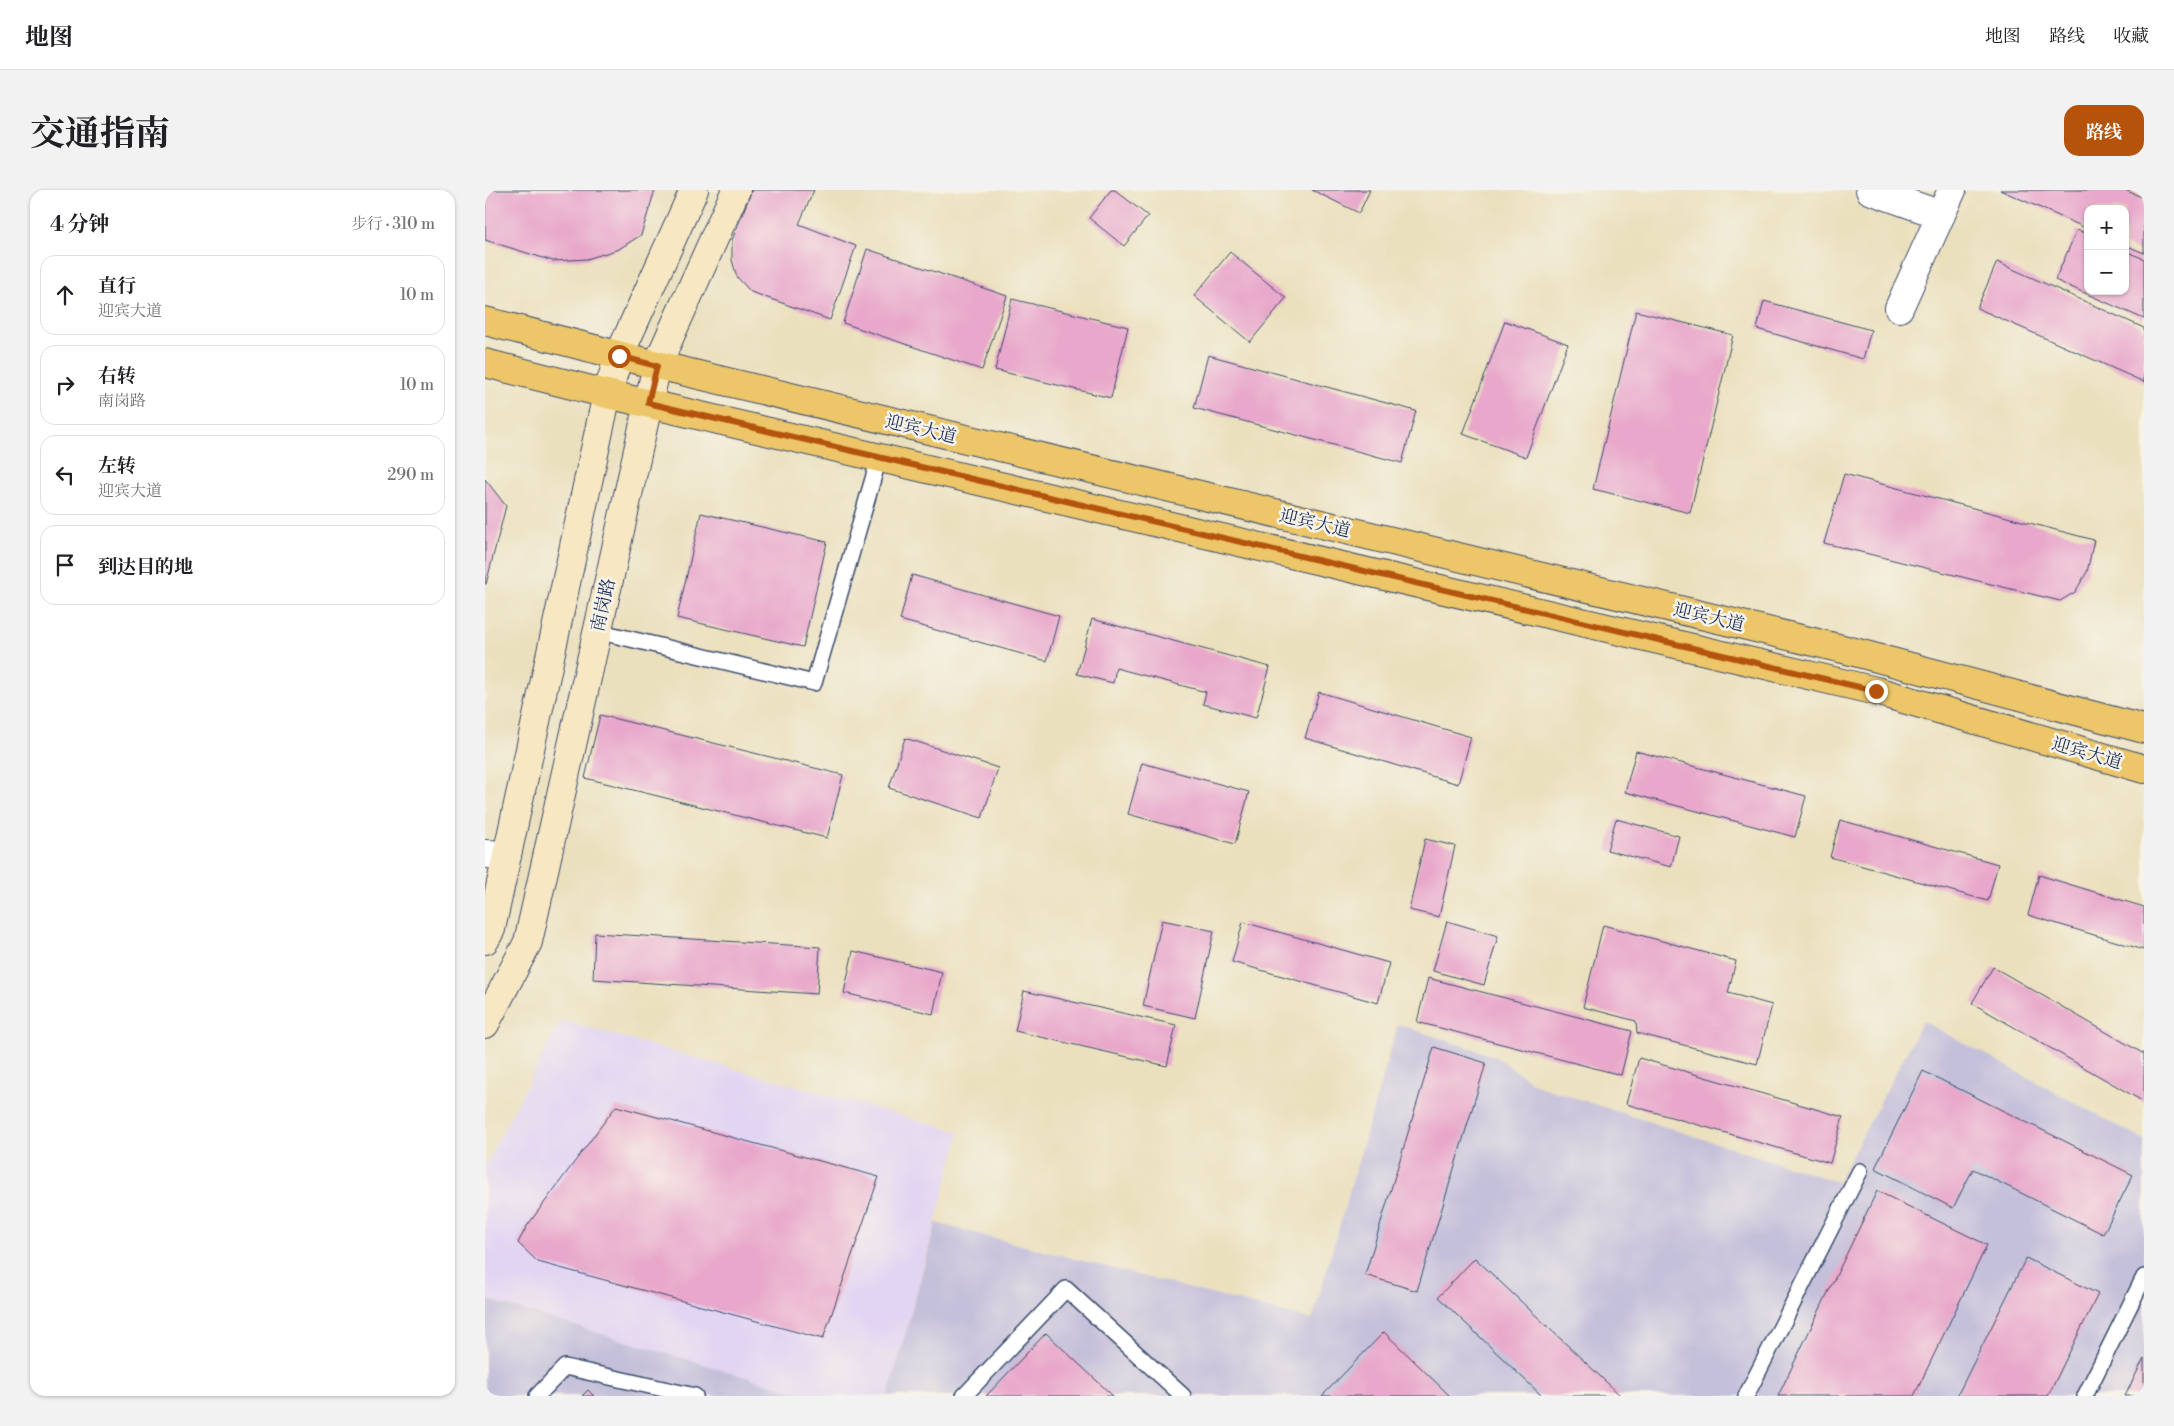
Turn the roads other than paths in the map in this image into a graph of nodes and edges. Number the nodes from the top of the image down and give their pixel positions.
1 (694, 190) edge
2 (736, 190) edge
3 (1870, 190) edge
4 (1952, 190) edge
5 (1941, 215) junction
6 (1899, 308) dead end
7 (485, 321) edge
8 (619, 356) junction
9 (485, 363) edge
10 (657, 366) junction
11 (607, 394) junction
12 (648, 403) junction
13 (879, 458) junction
14 (597, 631) junction
15 (2144, 729) edge
16 (2144, 770) edge
17 (496, 855) edge
18 (485, 940) edge
19 (485, 1024) edge
20 (1860, 1171) dead end
21 (2144, 1277) edge
22 (537, 1396) edge
23 (695, 1396) edge
24 (964, 1396) edge
25 (1183, 1396) edge
26 (1746, 1396) edge
27 (2085, 1396) edge

1 - 8 main road
2 - 10 main road, 南岗路
3 - 5 street
4 - 5 street
5 - 6 street
7 - 8 main road, 迎宾大道
8 - 10 main road, 迎宾大道
8 - 11 main road
9 - 11 main road, 迎宾大道
10 - 12 main road, 南岗路
10 - 15 main road, 迎宾大道
11 - 12 main road, 迎宾大道
11 - 17 main road
12 - 13 main road, 迎宾大道
12 - 14 main road, 南岗路
13 - 14 lane
13 - 16 main road, 迎宾大道
14 - 19 main road, 南岗路
17 - 18 main road
20 - 26 lane
21 - 27 lane
22 - 23 lane
24 - 25 lane

